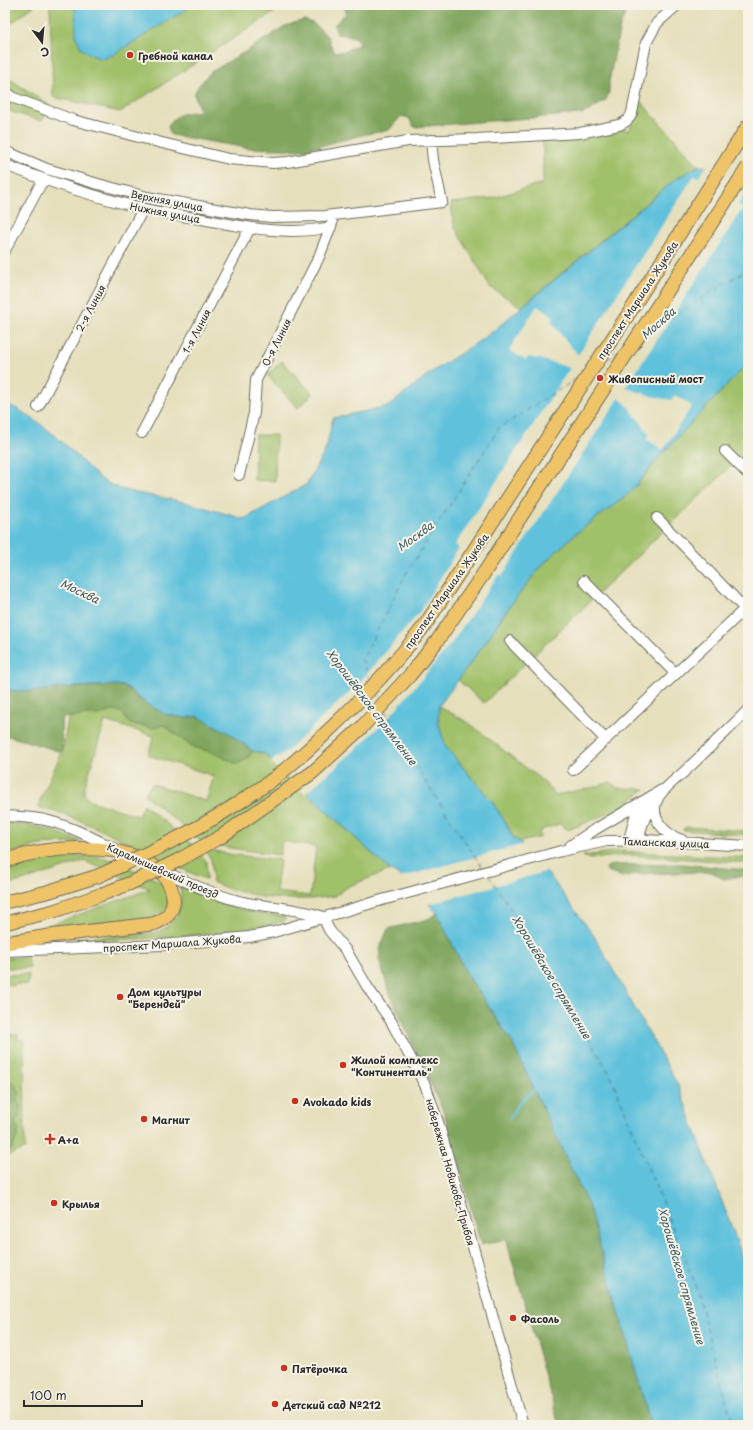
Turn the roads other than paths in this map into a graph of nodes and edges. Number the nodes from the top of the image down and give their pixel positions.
1 (677, 5) edge
2 (5, 91) edge
3 (748, 126) edge
4 (431, 140) junction
5 (5, 151) edge
6 (5, 164) edge
7 (748, 167) edge
8 (43, 180) junction
9 (143, 209) junction
10 (334, 216) junction
11 (331, 227) junction
12 (250, 228) junction
13 (5, 250) edge
14 (38, 407) dead end
15 (142, 433) dead end
16 (725, 451) dead end
17 (748, 474) edge
18 (239, 475) dead end
19 (657, 518) dead end
20 (584, 581) dead end
21 (747, 608) edge
22 (510, 642) dead end
23 (676, 674) junction
24 (748, 710) edge
25 (606, 740) junction
26 (573, 770) dead end
27 (656, 796) junction
28 (6, 816) edge
29 (634, 840) junction
30 (689, 843) junction
31 (748, 846) edge
32 (563, 850) junction
33 (123, 852) junction
34 (5, 861) edge
35 (154, 867) junction
36 (5, 902) edge
37 (323, 917) junction
38 (5, 923) edge
39 (5, 943) edge
40 (5, 951) edge
41 (524, 1425) edge

1 - 4 street
2 - 4 street
3 - 36 main road, проспект Маршала Жукова, bridge
4 - 10 street, Верхняя улица
5 - 10 street, Верхняя улица
6 - 8 street, Нижняя улица
7 - 38 main road, проспект Маршала Жукова, bridge
8 - 9 street, Нижняя улица
8 - 13 street
9 - 12 street, Нижняя улица
9 - 14 street, 2-я Линия
10 - 11 street, 0-я Линия
11 - 12 street, Нижняя улица
11 - 18 street, 0-я Линия
12 - 15 street, 1-я Линия
16 - 17 street
19 - 21 street
20 - 23 street
21 - 23 street
22 - 25 street
23 - 25 street
24 - 27 street
25 - 26 street
27 - 29 street
27 - 30 street
27 - 32 street
28 - 33 street, Карамышевский проезд
29 - 30 street, Таманская улица
29 - 32 street, Таманская улица
30 - 31 street, Таманская улица
32 - 37 street, проспект Маршала Жукова
33 - 34 main road
33 - 35 main road, Карамышевский проезд
35 - 37 street, Карамышевский проезд
35 - 39 main road
37 - 40 street, проспект Маршала Жукова
37 - 41 street, набережная Новикова-Прибоя

